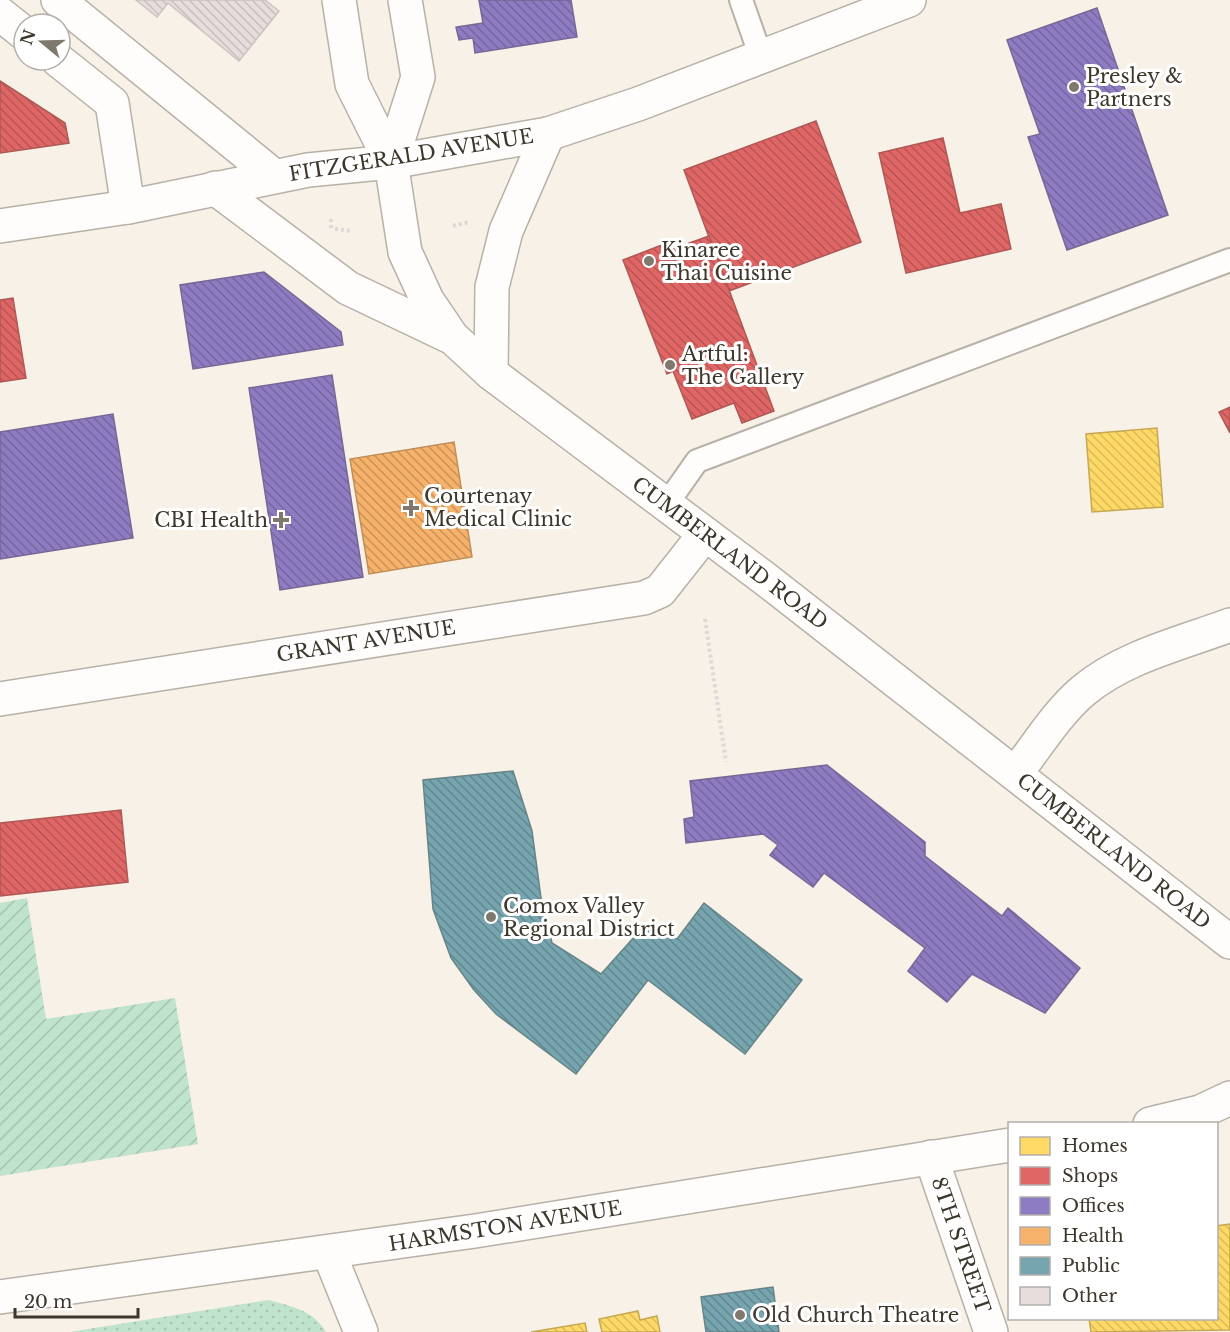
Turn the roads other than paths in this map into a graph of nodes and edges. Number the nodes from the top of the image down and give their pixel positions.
1 (58, 0) edge
2 (339, 0) edge
3 (405, 0) edge
4 (741, 0) edge
5 (909, 0) edge
6 (0, 14) edge
7 (12, 24) edge
8 (761, 57) junction
9 (72, 71) edge
10 (548, 134) junction
11 (391, 162) junction
12 (274, 176) junction
13 (215, 188) junction
14 (128, 207) junction
15 (0, 226) edge
16 (1230, 260) edge
17 (453, 338) junction
18 (491, 373) junction
19 (666, 505) junction
20 (705, 534) junction
21 (1230, 625) edge
22 (0, 699) edge
23 (1016, 773) junction
24 (1230, 942) edge
25 (1230, 1098) edge
26 (1158, 1122) edge
27 (1008, 1145) edge
28 (931, 1157) junction
29 (329, 1253) junction
30 (0, 1297) edge
31 (361, 1332) edge
32 (991, 1332) edge

1 - 12 street
2 - 11 street
3 - 11 street
4 - 8 lane
5 - 8 street, FITZGERALD AVENUE
6 - 7 street
8 - 10 street, FITZGERALD AVENUE
9 - 14 street
10 - 11 street, FITZGERALD AVENUE
10 - 18 street
11 - 12 street, FITZGERALD AVENUE
11 - 17 street
12 - 13 street, FITZGERALD AVENUE
13 - 14 street, FITZGERALD AVENUE
13 - 17 street, CUMBERLAND ROAD
14 - 15 street, FITZGERALD AVENUE
16 - 19 lane
17 - 18 street, CUMBERLAND ROAD
18 - 19 street, CUMBERLAND ROAD
19 - 20 street, CUMBERLAND ROAD
20 - 22 street, GRANT AVENUE
20 - 23 street, CUMBERLAND ROAD
21 - 23 street
23 - 24 street, CUMBERLAND ROAD
25 - 26 street
27 - 28 street, HARMSTON AVENUE
28 - 29 street, HARMSTON AVENUE
28 - 32 street, 8TH STREET
29 - 30 street, HARMSTON AVENUE
29 - 31 street

